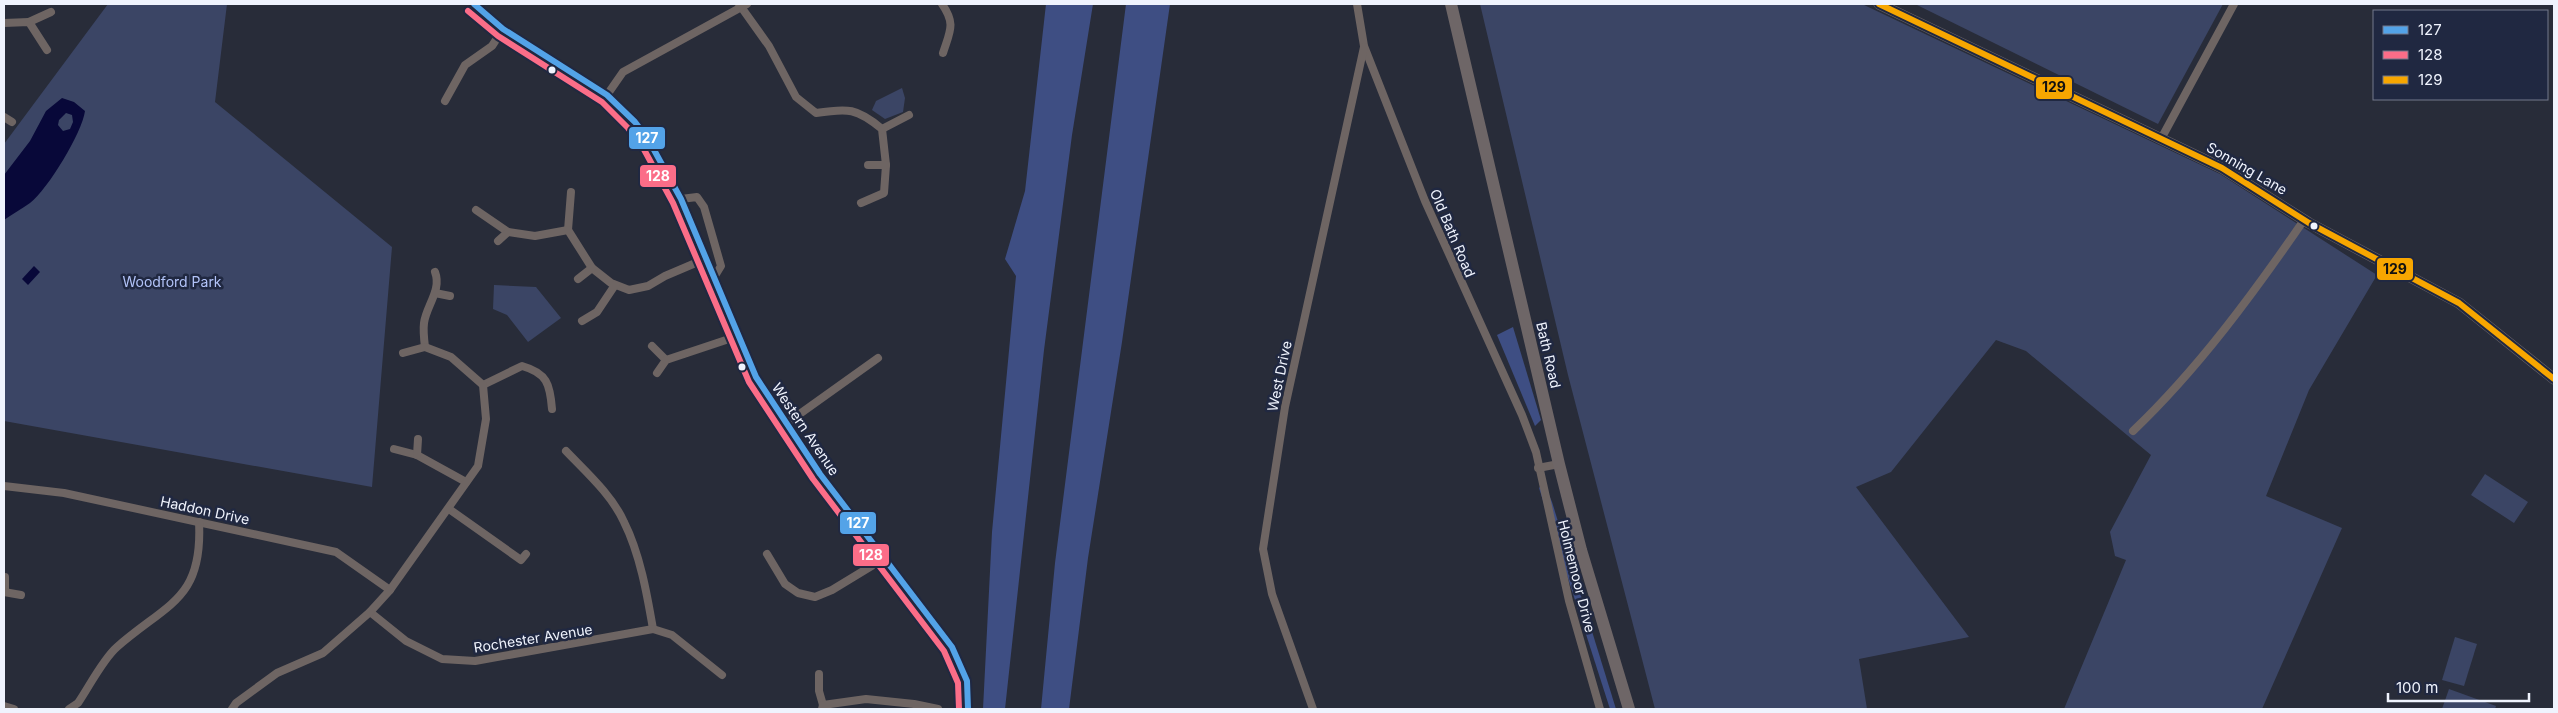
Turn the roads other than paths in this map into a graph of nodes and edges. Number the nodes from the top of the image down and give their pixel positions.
1 (474, 4) edge
2 (942, 4) edge
3 (1356, 4) edge
4 (1451, 4) edge
5 (1879, 4) edge
6 (2234, 4) edge
7 (743, 5) edge
8 (51, 12) dead end
9 (29, 22) junction
10 (4, 23) edge
11 (503, 29) junction
12 (1364, 46) junction
13 (47, 50) dead end
14 (943, 53) dead end
15 (607, 95) junction
16 (445, 101) dead end
17 (908, 115) dead end
18 (4, 117) edge
19 (12, 122) dead end
20 (882, 129) junction
21 (2161, 139) junction
22 (868, 165) dead end
23 (886, 165) junction
24 (571, 192) dead end
25 (681, 199) junction
26 (861, 203) dead end
27 (476, 210) dead end
28 (2304, 220) junction
29 (568, 230) junction
30 (508, 232) junction
31 (498, 241) dead end
32 (705, 259) junction
33 (592, 268) junction
34 (435, 272) dead end
35 (578, 279) dead end
36 (713, 279) junction
37 (615, 286) junction
38 (435, 293) junction
39 (450, 296) dead end
40 (582, 321) dead end
41 (738, 336) junction
42 (652, 346) dead end
43 (425, 347) junction
44 (403, 353) dead end
45 (878, 358) dead end
46 (666, 360) junction
47 (657, 373) dead end
48 (2554, 379) edge
49 (483, 385) junction
50 (552, 409) dead end
51 (787, 423) junction
52 (2133, 431) dead end
53 (418, 439) dead end
54 (394, 448) dead end
55 (566, 451) dead end
56 (417, 455) junction
57 (1559, 464) junction
58 (1538, 468) junction
59 (466, 482) junction
60 (4, 486) edge
61 (448, 510) junction
62 (199, 522) junction
63 (766, 554) dead end
64 (883, 559) junction
65 (783, 564) dead end
66 (516, 567) dead end
67 (776, 569) junction
68 (5, 577) edge
69 (390, 590) junction
70 (4, 592) edge
71 (21, 595) dead end
72 (370, 612) junction
73 (653, 629) junction
74 (819, 674) dead end
75 (722, 675) dead end
76 (4, 706) edge
77 (81, 706) edge
78 (823, 707) edge
79 (14, 709) edge
80 (69, 709) edge
81 (232, 709) edge
82 (938, 709) edge
83 (968, 709) edge
84 (1313, 709) edge
85 (1600, 709) edge
86 (1629, 709) edge

1 - 11 street, Western Avenue
2 - 14 street
3 - 12 street, Old Bath Road
4 - 57 main road, Bath Road
5 - 21 main road, Sonning Lane
6 - 21 street
7 - 15 street
7 - 20 street
8 - 9 street
9 - 10 street
9 - 13 street
11 - 15 street, Western Avenue
11 - 16 street
12 - 58 street, Old Bath Road
12 - 84 street, West Drive
15 - 25 street, Western Avenue
17 - 20 street
18 - 19 street
20 - 23 street
21 - 28 main road, Sonning Lane
22 - 23 street
23 - 26 street
24 - 29 street
25 - 32 street, Western Avenue
25 - 36 street
27 - 30 street
28 - 48 main road, Sonning Lane
28 - 52 street
29 - 30 street
29 - 33 street
30 - 31 street
32 - 36 street, Western Avenue
32 - 37 street
33 - 35 street
33 - 37 street
34 - 38 street
36 - 41 street, Western Avenue
37 - 40 street
38 - 39 street
38 - 43 street
41 - 46 street
41 - 51 street, Western Avenue
42 - 46 street
43 - 44 street
43 - 49 street
45 - 51 street
46 - 47 street
49 - 50 street
49 - 59 street
51 - 64 street, Western Avenue
53 - 56 street
54 - 56 street
55 - 73 street
56 - 59 street
57 - 58 street
57 - 86 main road, Bath Road
58 - 85 street, Holmemoor Drive
59 - 61 street
60 - 62 street, Haddon Drive
61 - 66 street
61 - 69 street
62 - 69 street, Haddon Drive
62 - 77 street
63 - 67 street
64 - 67 street
64 - 83 street, Western Avenue
65 - 67 street
68 - 70 street
69 - 72 street
70 - 71 street
72 - 73 street, Rochester Avenue
72 - 81 street
73 - 75 street
74 - 78 street
76 - 79 street
77 - 80 street
78 - 82 street

